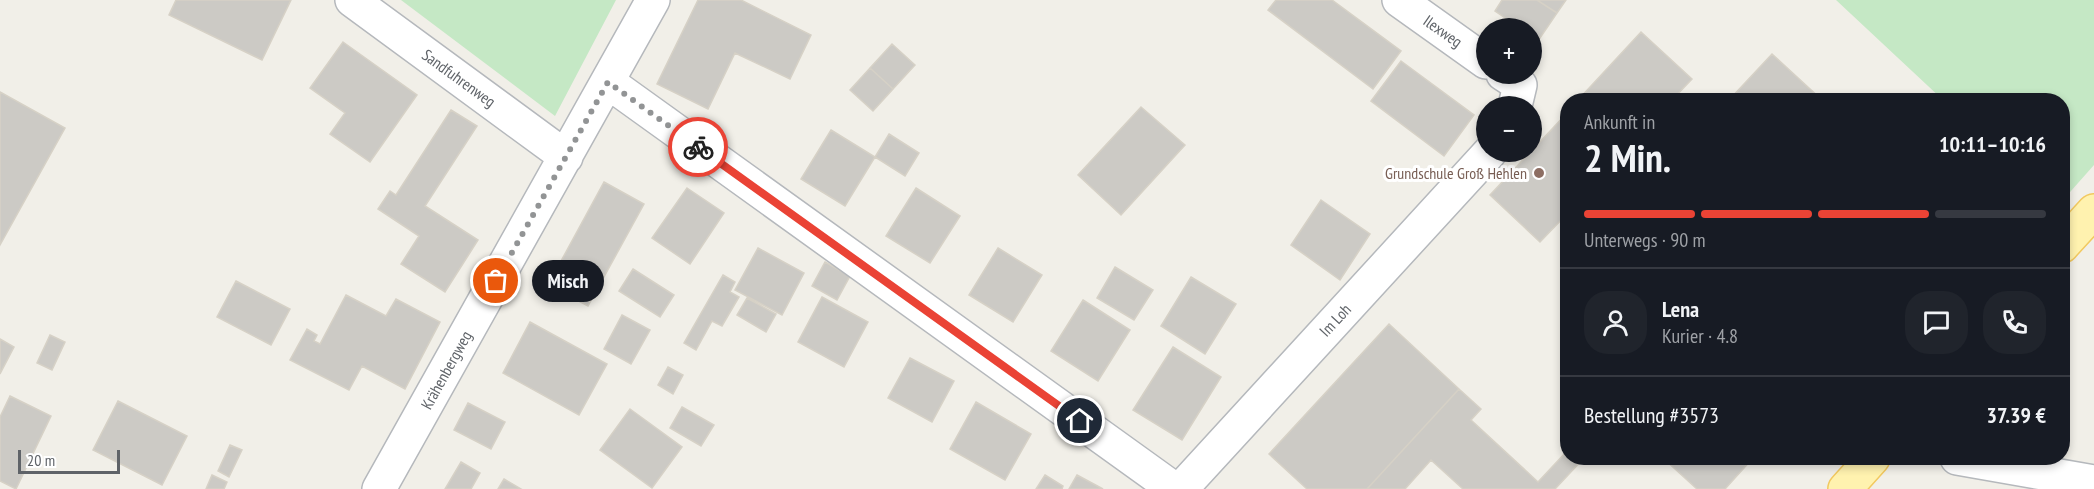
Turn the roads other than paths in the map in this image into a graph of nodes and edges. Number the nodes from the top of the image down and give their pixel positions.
1 (352, 0) edge
2 (653, 0) edge
3 (1399, 0) edge
4 (1476, 55) edge
5 (608, 82) junction
6 (567, 157) junction
7 (1481, 162) edge
8 (2094, 211) edge
9 (2070, 237) edge
10 (1867, 465) edge
11 (1997, 465) edge
12 (2094, 482) edge
13 (379, 489) edge
14 (1174, 489) edge
15 (1180, 489) edge
16 (1845, 489) edge

1 - 6 street, Sandfuhrenweg
2 - 5 street, Krähenbergweg
3 - 4 street, Ilexweg
5 - 6 street, Krähenbergweg
5 - 14 street
6 - 13 street, Krähenbergweg
7 - 15 street, Im Loh
8 - 9 main road
10 - 16 main road
11 - 12 street

